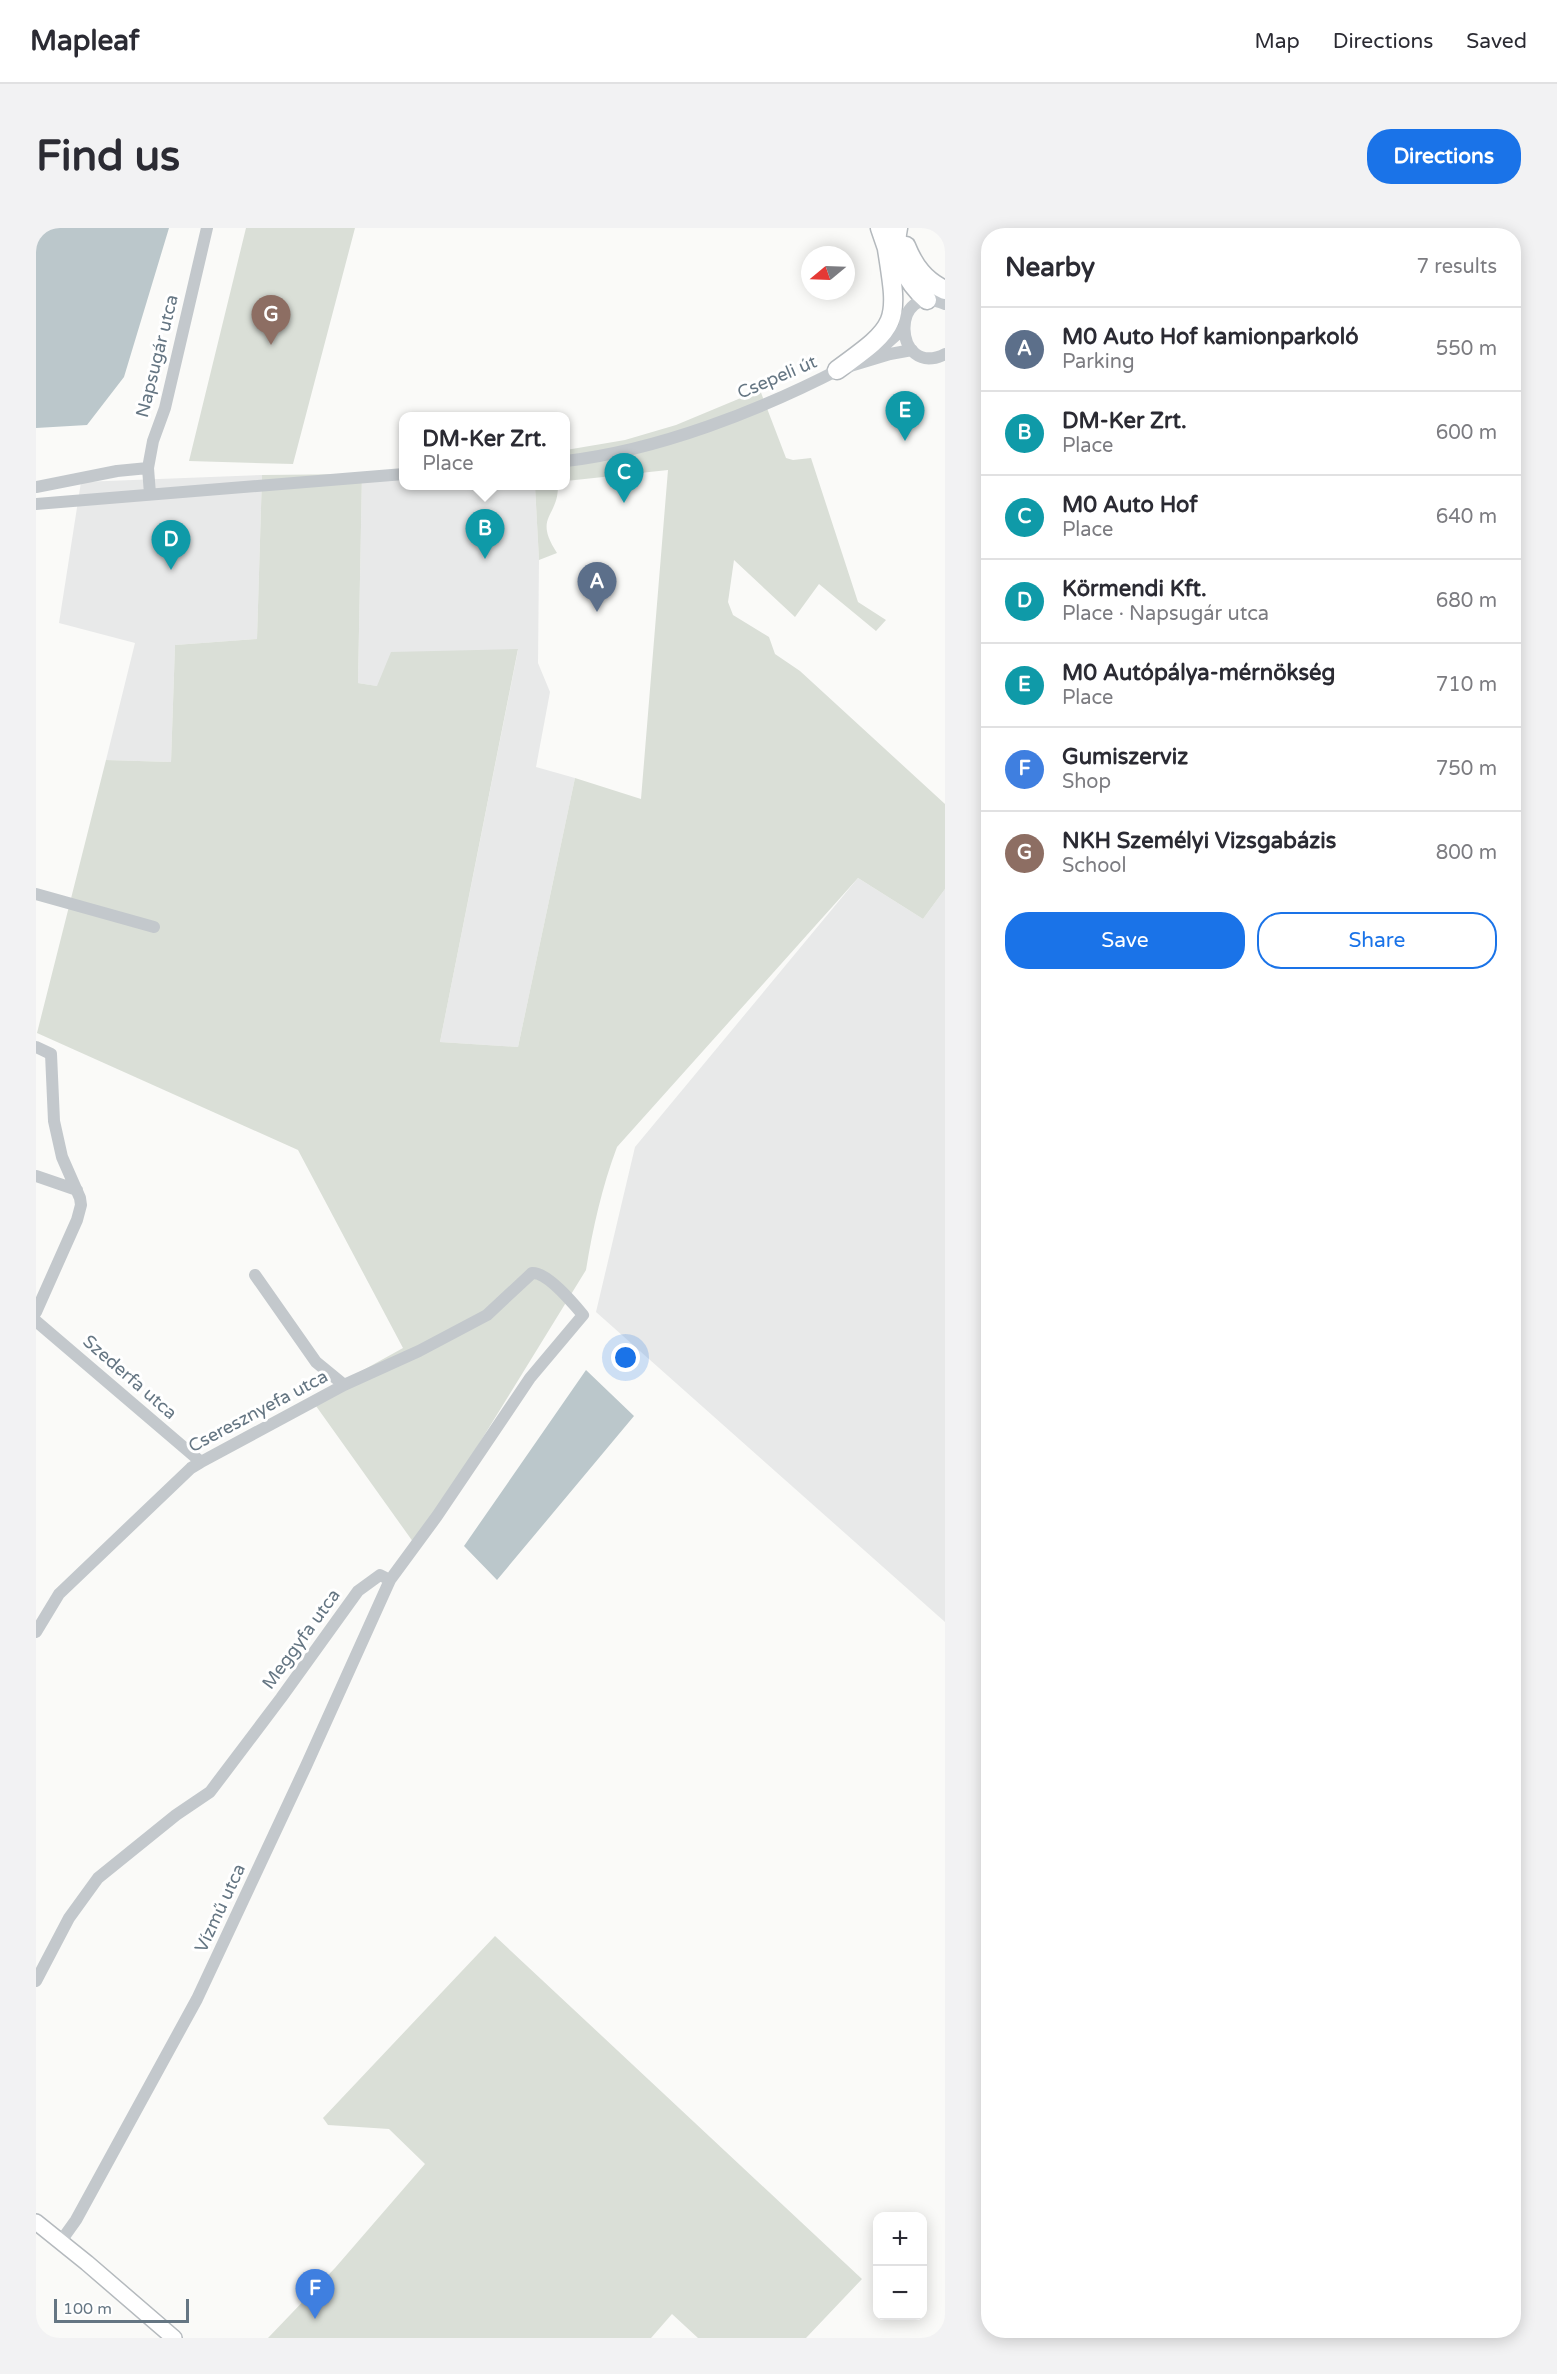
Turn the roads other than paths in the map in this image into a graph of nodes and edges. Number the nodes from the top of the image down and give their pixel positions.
1 (207, 228) edge
2 (880, 228) edge
3 (900, 228) edge
4 (887, 249) junction
5 (945, 291) edge
6 (927, 300) junction
7 (945, 304) edge
8 (905, 322) junction
9 (912, 350) junction
10 (945, 354) edge
11 (837, 370) junction
12 (570, 461) edge
13 (148, 468) junction
14 (399, 474) edge
15 (36, 487) edge
16 (150, 494) junction
17 (36, 504) edge
18 (36, 894) edge
19 (154, 927) dead end
20 (36, 1047) edge
21 (36, 1176) edge
22 (77, 1190) junction
23 (255, 1275) dead end
24 (36, 1312) edge
25 (36, 1321) edge
26 (344, 1385) junction
27 (201, 1462) junction
28 (390, 1580) junction
29 (36, 1632) edge
30 (36, 1981) edge
31 (36, 2222) edge
32 (61, 2241) junction
33 (166, 2336) edge

1 - 13 street, Napsugár utca
2 - 4 highway
3 - 5 highway
3 - 6 highway
4 - 8 highway
4 - 11 highway
6 - 7 street
6 - 8 street, Csepeli út
8 - 9 street
8 - 11 street, Csepeli út
9 - 10 street
9 - 11 street, Csepeli út
11 - 12 street, Csepeli út
13 - 15 street
13 - 16 street, Napsugár utca
14 - 16 street
16 - 17 street
18 - 19 street
20 - 22 street
21 - 22 street
22 - 24 street
23 - 26 street
25 - 27 street, Szederfa utca
26 - 27 street, Cseresznyefa utca
26 - 28 street, Cseresznyefa utca
27 - 29 street, Cseresznyefa utca
28 - 30 street, Meggyfa utca
28 - 32 street, Vízmű utca
31 - 32 main road
32 - 33 main road

